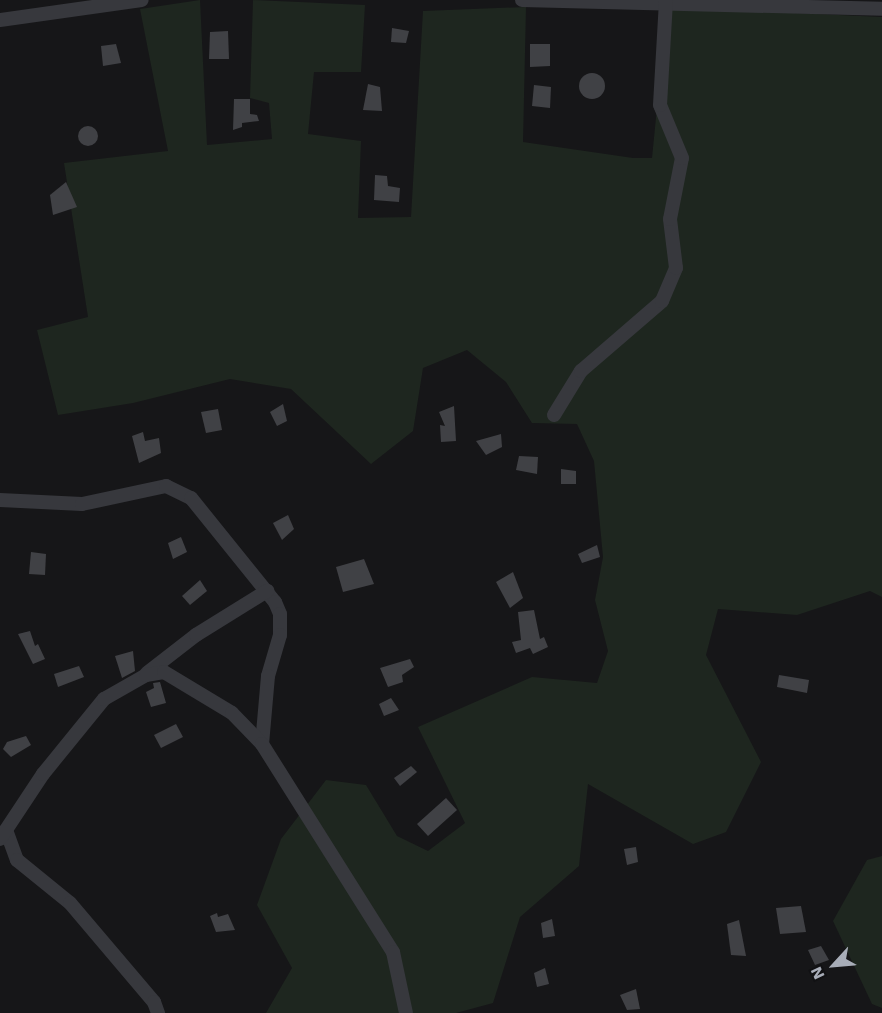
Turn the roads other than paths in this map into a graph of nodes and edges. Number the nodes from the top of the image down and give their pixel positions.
1 (142, 0) edge
2 (522, 0) edge
3 (666, 1) edge
4 (97, 3) edge
5 (873, 6) edge
6 (0, 20) edge
7 (554, 415) dead end
8 (0, 500) edge
9 (267, 591) junction
10 (141, 678) junction
11 (262, 744) junction
12 (3, 835) edge
13 (158, 1013) edge
14 (406, 1013) edge

1 - 4 street
2 - 3 street
3 - 5 street
3 - 7 street
4 - 6 street
8 - 9 street
9 - 10 street
9 - 11 street
10 - 11 street
10 - 12 street
11 - 14 street
12 - 13 street

